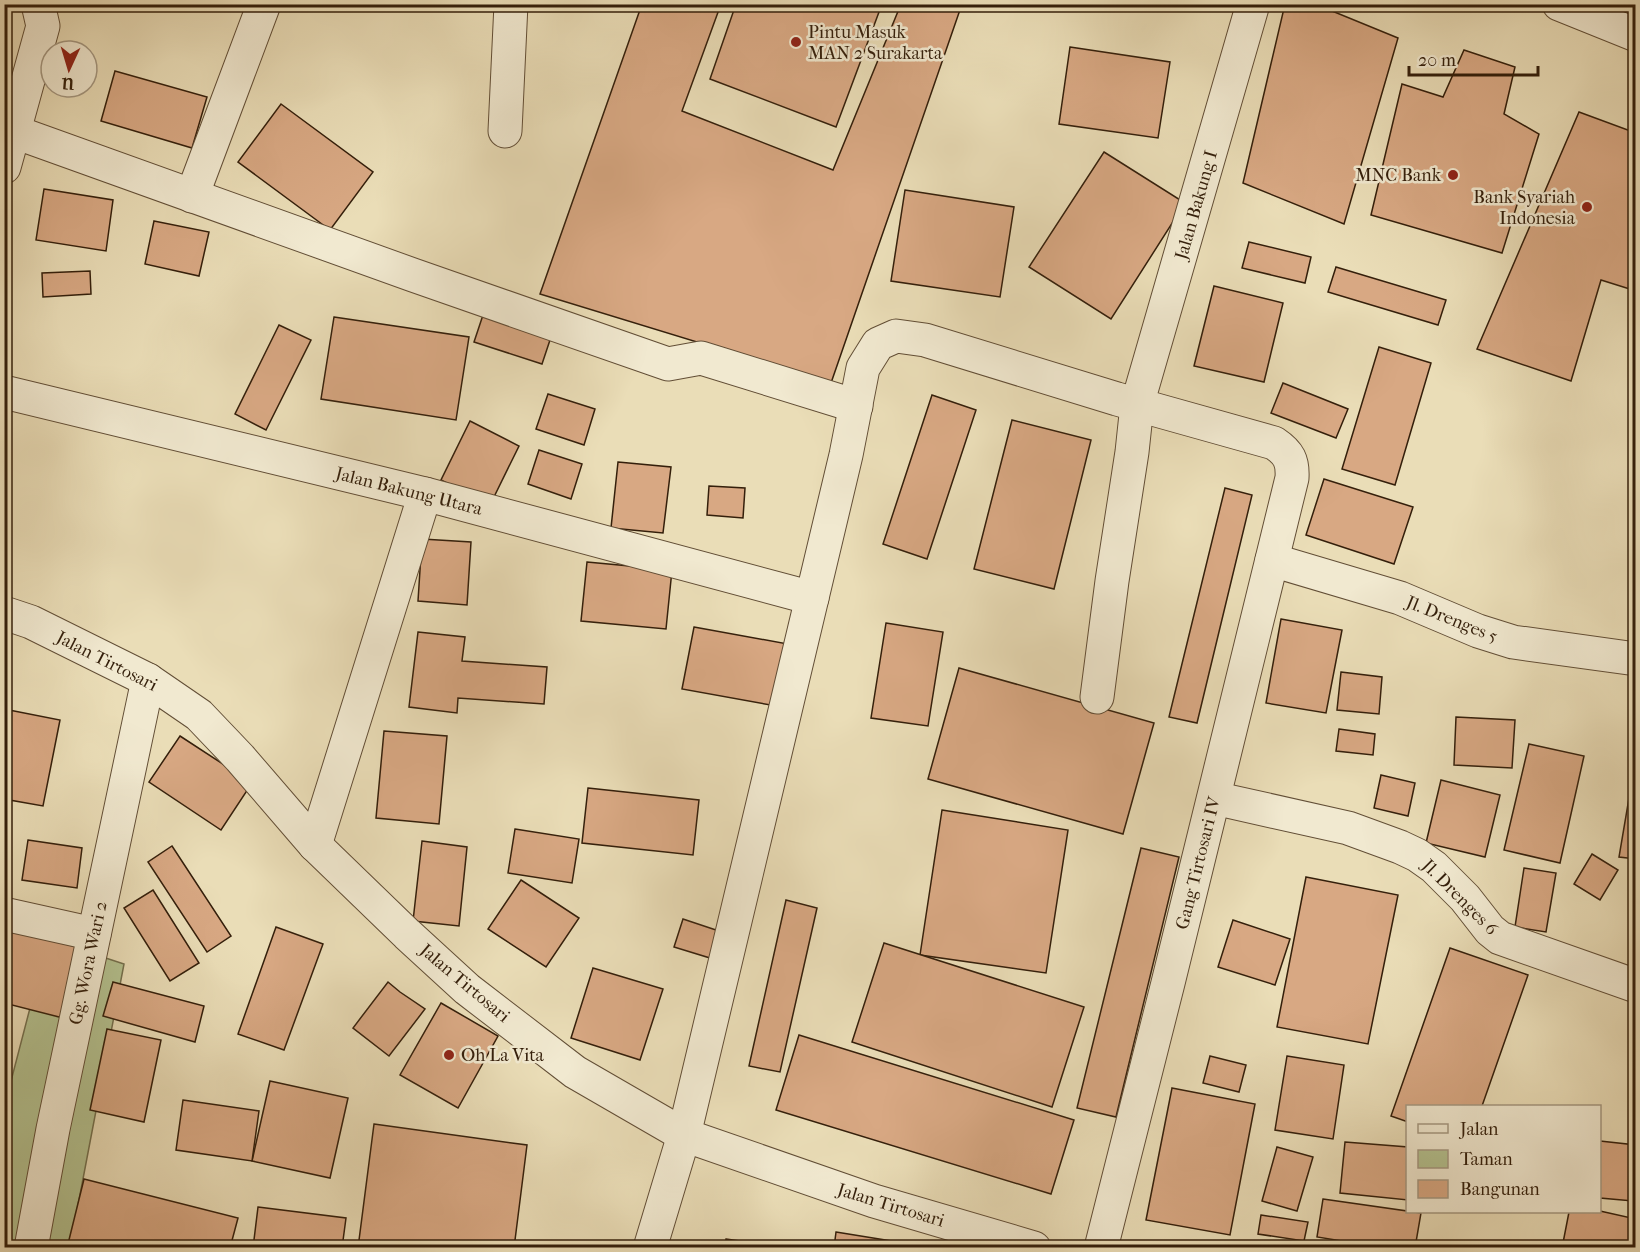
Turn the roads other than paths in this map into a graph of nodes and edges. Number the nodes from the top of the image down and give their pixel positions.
1 (38, 4) edge
2 (264, 4) edge
3 (511, 4) edge
4 (1253, 4) edge
5 (1558, 4) edge
6 (1635, 35) edge
7 (506, 131) dead end
8 (15, 132) junction
9 (4, 167) edge
10 (192, 196) junction
11 (4, 392) edge
12 (1137, 405) junction
13 (856, 406) junction
14 (425, 494) junction
15 (1272, 560) junction
16 (812, 598) junction
17 (4, 613) edge
18 (1635, 659) edge
19 (148, 680) junction
20 (1097, 697) dead end
21 (1214, 798) junction
22 (315, 845) junction
23 (4, 914) edge
24 (94, 934) junction
25 (1635, 986) edge
26 (684, 1135) junction
27 (31, 1248) edge
28 (650, 1248) edge
29 (1034, 1248) edge
30 (1101, 1248) edge

1 - 8 street
2 - 10 street
3 - 7 street
4 - 12 street, Jalan Bakung I
5 - 6 street
8 - 9 street
8 - 10 street
10 - 13 street
11 - 14 street, Jalan Bakung Utara
12 - 13 street
12 - 15 street, Gang Tirtosari IV
12 - 20 street, Jalan Bakung I
13 - 16 street
14 - 16 street, Jalan Bakung Utara
14 - 22 street
15 - 18 street, Jl. Drenges 5
15 - 21 street, Gang Tirtosari IV
16 - 26 street
17 - 19 street, Jalan Tirtosari
19 - 22 street, Jalan Tirtosari
19 - 24 street, Gg. Wora Wari 2
21 - 25 street, Jl. Drenges 6
21 - 30 street, Gang Tirtosari IV
22 - 26 street, Jalan Tirtosari
23 - 24 street
24 - 27 street, Gg. Wora Wari 2
26 - 28 street
26 - 29 street, Jalan Tirtosari

